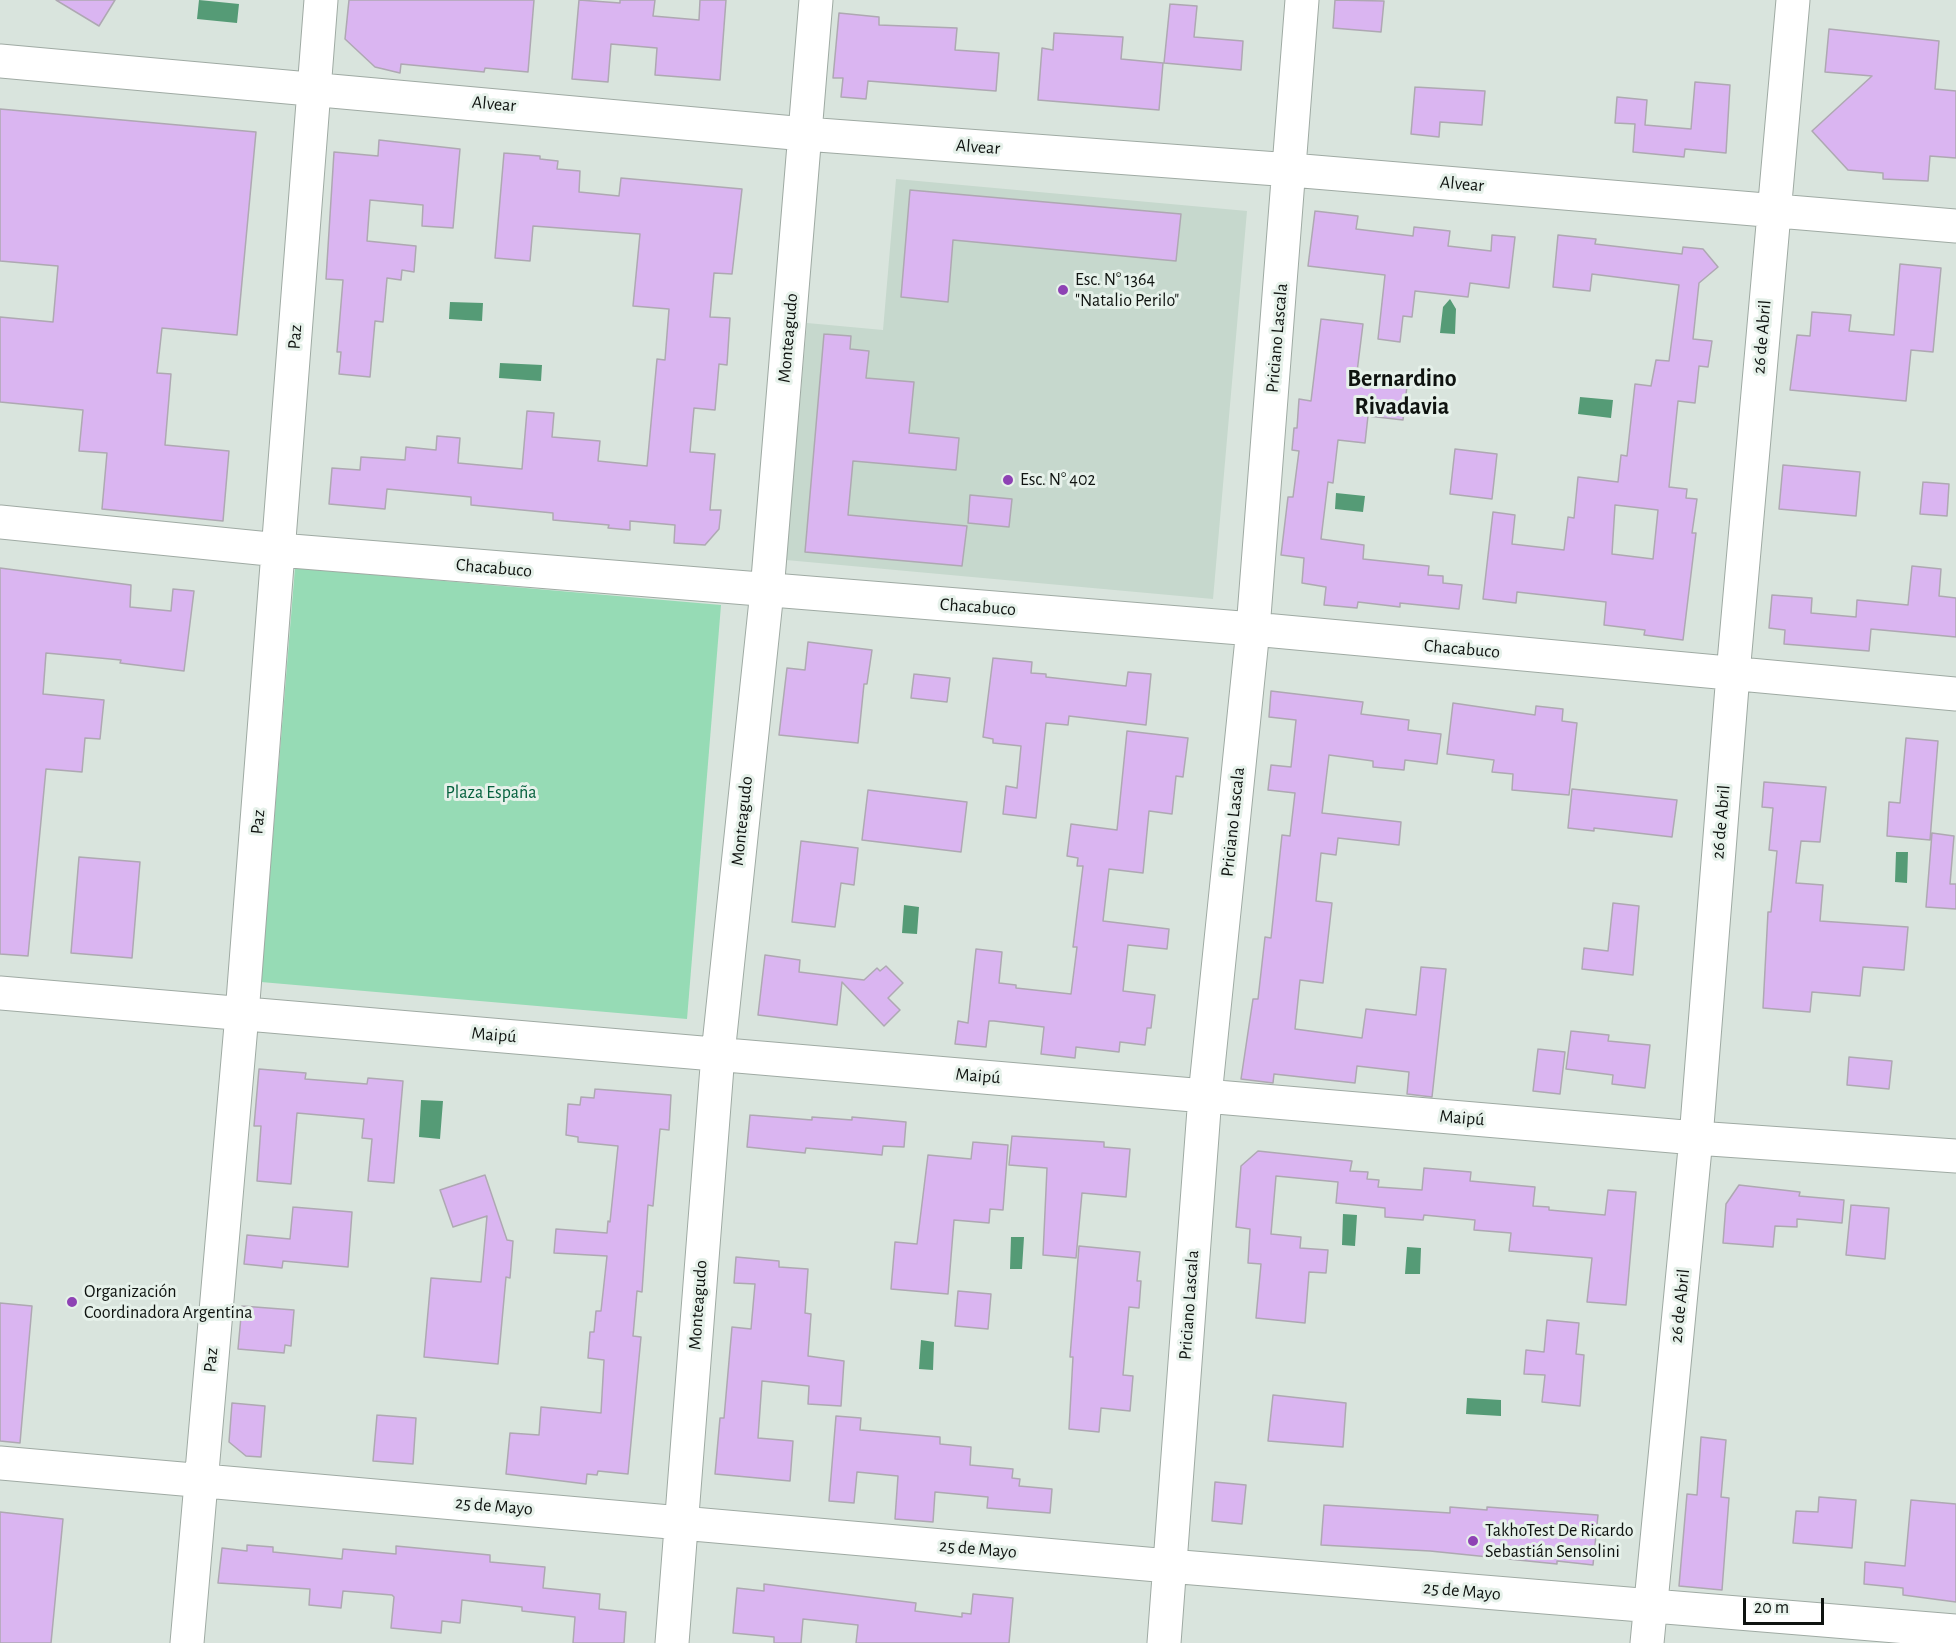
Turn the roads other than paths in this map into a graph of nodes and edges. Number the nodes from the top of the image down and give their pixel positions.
1 (321, 0) edge
2 (816, 0) edge
3 (1302, 0) edge
4 (1793, 0) edge
5 (0, 61) edge
6 (314, 87) junction
7 (805, 134) junction
8 (1291, 170) junction
9 (1772, 211) junction
10 (1956, 226) edge
11 (0, 522) edge
12 (279, 550) junction
13 (766, 591) junction
14 (1253, 629) junction
15 (1733, 674) junction
16 (1956, 694) edge
17 (0, 993) edge
18 (242, 1014) junction
19 (718, 1054) junction
20 (1205, 1096) junction
21 (1696, 1138) junction
22 (1956, 1156) edge
23 (0, 1463) edge
24 (200, 1481) junction
25 (681, 1522) junction
26 (1169, 1566) junction
27 (1650, 1607) junction
28 (1956, 1631) edge
29 (187, 1643) edge
30 (672, 1643) edge
31 (1164, 1643) edge
32 (1647, 1643) edge

1 - 6 street, Paz
2 - 7 street, Monteagudo
3 - 8 street, Priciano Lascala
4 - 9 street, 26 de Abril
5 - 6 street, Alvear
6 - 7 street, Alvear
6 - 12 street, Paz
7 - 8 street, Alvear
7 - 13 street, Monteagudo
8 - 9 street, Alvear
8 - 14 street, Priciano Lascala
9 - 10 street, Alvear
9 - 15 street, 26 de Abril
11 - 12 street, Chacabuco
12 - 13 street, Chacabuco
12 - 18 street, Paz
13 - 14 street, Chacabuco
13 - 19 street, Monteagudo
14 - 15 street, Chacabuco
14 - 20 street, Priciano Lascala
15 - 16 street, Chacabuco
15 - 21 street, 26 de Abril
17 - 18 street, Maipú
18 - 19 street, Maipú
18 - 24 street, Paz
19 - 20 street, Maipú
19 - 25 street, Monteagudo
20 - 21 street, Maipú
20 - 26 street, Priciano Lascala
21 - 22 street, Maipú
21 - 27 street, 26 de Abril
23 - 24 street, 25 de Mayo
24 - 25 street, 25 de Mayo
24 - 29 street, Paz
25 - 26 street, 25 de Mayo
25 - 30 street, Monteagudo
26 - 27 street, 25 de Mayo
26 - 31 street, Priciano Lascala
27 - 28 street, 25 de Mayo
27 - 32 street, 26 de Abril

